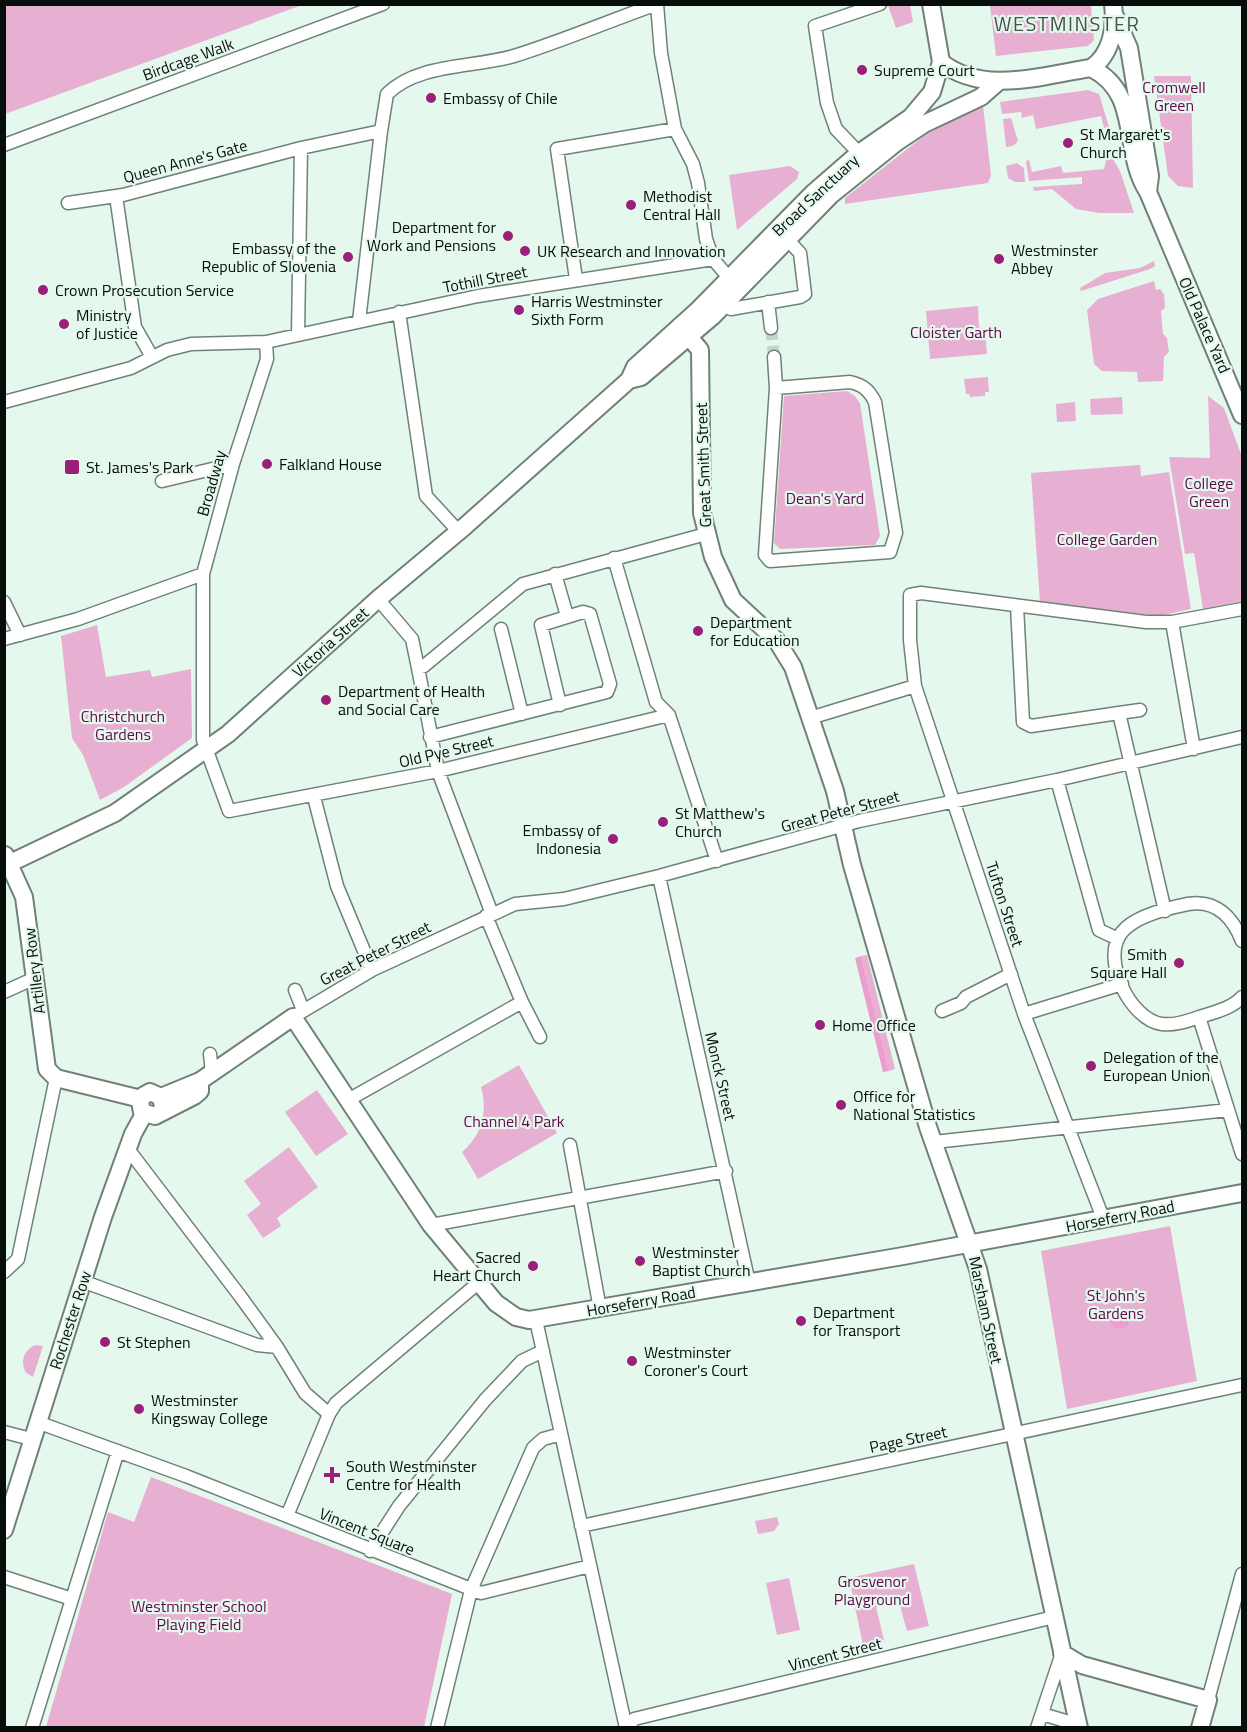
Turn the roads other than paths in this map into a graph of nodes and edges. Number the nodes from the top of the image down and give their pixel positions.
1 (383, 4) edge
2 (657, 4) edge
3 (880, 4) edge
4 (931, 4) edge
5 (1113, 9) edge
6 (941, 62) junction
7 (1092, 68) junction
8 (998, 82) junction
9 (675, 129) junction
10 (381, 131) junction
11 (4, 145) edge
12 (301, 148) junction
13 (859, 153) junction
14 (1148, 192) junction
15 (116, 196) junction
16 (68, 204) dead end
17 (787, 239) junction
18 (713, 259) junction
19 (576, 279) junction
20 (734, 283) junction
21 (768, 302) junction
22 (724, 304) junction
23 (399, 312) junction
24 (359, 321) junction
25 (771, 328) tunnel mouth
26 (684, 331) junction
27 (298, 334) junction
28 (266, 342) junction
29 (152, 357) junction
30 (774, 357) tunnel mouth
31 (776, 388) junction
32 (4, 402) edge
33 (1242, 415) edge
34 (232, 464) junction
35 (162, 481) dead end
36 (459, 532) junction
37 (706, 534) junction
38 (614, 558) junction
39 (203, 574) junction
40 (555, 574) junction
41 (378, 599) junction
42 (4, 602) edge
43 (1017, 606) junction
44 (1242, 609) edge
45 (567, 616) junction
46 (1172, 622) junction
47 (501, 629) dead end
48 (20, 635) junction
49 (4, 639) edge
50 (418, 668) junction
51 (915, 686) junction
52 (560, 705) junction
53 (1140, 710) dead end
54 (1119, 713) junction
55 (522, 714) junction
56 (669, 715) junction
57 (810, 718) junction
58 (430, 737) junction
59 (1242, 737) edge
60 (1194, 749) junction
61 (207, 751) junction
62 (1130, 764) junction
63 (438, 771) junction
64 (1058, 780) junction
65 (314, 797) junction
66 (954, 800) junction
67 (229, 811) joint
68 (843, 825) junction
69 (6, 861) edge
70 (717, 861) junction
71 (659, 876) junction
72 (1165, 911) junction
73 (489, 915) junction
74 (1118, 939) junction
75 (1242, 941) edge
76 (372, 970) junction
77 (1011, 974) junction
78 (35, 978) junction
79 (1122, 984) junction
80 (294, 990) dead end
81 (4, 992) edge
82 (1242, 997) edge
83 (522, 1002) junction
84 (942, 1011) dead end
85 (298, 1014) junction
86 (1024, 1014) junction
87 (1199, 1017) junction
88 (540, 1037) dead end
89 (210, 1054) dead end
90 (206, 1077) junction
91 (56, 1078) junction
92 (348, 1100) junction
93 (152, 1105) junction
94 (1228, 1110) junction
95 (1066, 1126) junction
96 (934, 1142) junction
97 (570, 1145) dead end
98 (128, 1149) junction
99 (1242, 1154) edge
100 (726, 1171) junction
101 (1242, 1193) edge
102 (579, 1197) junction
103 (1103, 1218) junction
104 (431, 1225) junction
105 (971, 1244) junction
106 (4, 1272) edge
107 (82, 1281) junction
108 (749, 1283) junction
109 (477, 1284) junction
110 (600, 1309) junction
111 (536, 1320) junction
112 (277, 1347) junction
113 (543, 1352) junction
114 (1242, 1385) edge
115 (329, 1414) junction
116 (37, 1422) junction
117 (4, 1432) edge
118 (1014, 1432) junction
119 (561, 1434) junction
120 (31, 1439) junction
121 (118, 1451) junction
122 (287, 1516) junction
123 (582, 1526) junction
124 (4, 1530) edge
125 (370, 1551) junction
126 (590, 1566) junction
127 (1242, 1574) edge
128 (4, 1577) edge
129 (471, 1590) junction
130 (72, 1599) junction
131 (1054, 1617) junction
132 (1062, 1653) junction
133 (1208, 1700) junction
134 (1042, 1714) junction
135 (1079, 1726) edge
136 (32, 1728) edge
137 (437, 1728) edge
138 (627, 1728) edge
139 (1038, 1728) edge
140 (1200, 1728) edge

1 - 11 street, Birdcage Walk
2 - 9 street
2 - 10 street
3 - 13 street
4 - 6 main road
5 - 7 main road
5 - 14 main road
6 - 8 main road
6 - 13 main road, Broad Sanctuary
7 - 8 main road
7 - 14 main road, Old Palace Yard
8 - 17 main road, Broad Sanctuary
9 - 18 street
9 - 19 street
10 - 12 street, Queen Anne's Gate
10 - 24 street
12 - 15 street, Queen Anne's Gate
12 - 27 street
13 - 20 main road, Broad Sanctuary
14 - 33 main road, Old Palace Yard
15 - 16 street
15 - 29 street, Queen Anne's Gate
17 - 20 main road, Broad Sanctuary
17 - 21 street
18 - 19 street, Tothill Street
18 - 20 street
19 - 23 street, Tothill Street
20 - 22 main road, Broad Sanctuary
20 - 26 main road, Broad Sanctuary
21 - 22 street
21 - 25 street
22 - 26 main road, Broad Sanctuary
23 - 24 street, Tothill Street
23 - 36 street
24 - 27 street, Tothill Street
26 - 36 main road, Victoria Street
26 - 37 main road, Great Smith Street
27 - 28 street, Tothill Street
28 - 29 street
28 - 34 street, Broadway
29 - 32 street
30 - 31 street
31 - 31 street
34 - 35 street
34 - 39 street, Broadway
36 - 41 main road, Victoria Street
37 - 38 street
37 - 57 main road, Great Smith Street
38 - 40 street
38 - 56 street
39 - 48 street
39 - 61 street, Broadway
40 - 45 street
40 - 50 street
41 - 50 street
41 - 61 main road, Victoria Street
42 - 48 street
43 - 46 street
43 - 51 street, Tufton Street
43 - 54 street
44 - 46 street
45 - 52 street
45 - 52 street
46 - 60 street
47 - 55 street
48 - 49 street
50 - 58 street
51 - 57 street
51 - 66 street, Tufton Street
52 - 55 street
53 - 54 street
54 - 62 street
55 - 58 street
56 - 63 street, Old Pye Street
56 - 70 street
57 - 68 main road, Great Smith Street
58 - 63 street
59 - 60 street, Great Peter Street
60 - 62 street, Great Peter Street
61 - 67 street, Broadway
61 - 69 main road, Victoria Street
62 - 64 street, Great Peter Street
62 - 72 street
63 - 65 street, Old Pye Street
63 - 73 street
64 - 66 street, Great Peter Street
64 - 74 street
65 - 67 street, Old Pye Street
65 - 76 street
66 - 68 street, Great Peter Street
66 - 77 street, Tufton Street
68 - 70 street, Great Peter Street
68 - 96 main road, Marsham Street
69 - 78 main road, Artillery Row
70 - 71 street, Great Peter Street
71 - 73 street, Great Peter Street
71 - 100 street, Monck Street
72 - 74 street
72 - 75 street
73 - 76 street, Great Peter Street
73 - 83 street
74 - 79 street
76 - 85 street, Great Peter Street
77 - 84 street
77 - 86 street, Tufton Street
78 - 81 street
78 - 91 main road, Artillery Row
79 - 86 street
79 - 87 street
80 - 85 street
82 - 87 street
83 - 88 street
83 - 92 street
85 - 90 main road
85 - 92 main road, Horseferry Road
86 - 95 street, Tufton Street
87 - 94 street
89 - 90 street
90 - 93 main road
91 - 93 main road
91 - 106 street
92 - 104 main road, Horseferry Road
93 - 98 main road, Rochester Row
94 - 95 street
94 - 99 street
95 - 96 street
95 - 103 street, Tufton Street
96 - 105 main road, Marsham Street
97 - 102 street
98 - 107 main road, Rochester Row
98 - 112 street
100 - 102 street
100 - 108 street, Monck Street
101 - 103 main road, Horseferry Road
102 - 104 street
102 - 110 street
103 - 105 main road, Horseferry Road
104 - 109 main road, Horseferry Road
105 - 108 main road, Horseferry Road
105 - 118 main road, Marsham Street
107 - 112 street
107 - 116 main road, Rochester Row
108 - 110 main road, Horseferry Road
109 - 111 main road, Horseferry Road
109 - 115 street
110 - 111 main road, Horseferry Road
111 - 113 street
112 - 115 street
113 - 119 street
113 - 125 street
114 - 118 street, Page Street
115 - 122 street
116 - 120 main road, Rochester Row
116 - 121 street, Vincent Square
117 - 120 street
118 - 123 street, Page Street
118 - 131 main road, Marsham Street
119 - 123 street
119 - 129 street
120 - 124 main road, Rochester Row
121 - 122 street, Vincent Square
121 - 130 street
122 - 125 street, Vincent Square
123 - 126 street
125 - 129 street, Vincent Square
126 - 129 street
126 - 138 street
127 - 133 street
128 - 130 street
129 - 137 street
130 - 136 street
131 - 132 main road, Marsham Street
131 - 138 street, Vincent Street
132 - 133 main road
132 - 134 street
132 - 135 main road, Marsham Street
133 - 140 main road
134 - 135 street
134 - 139 street

